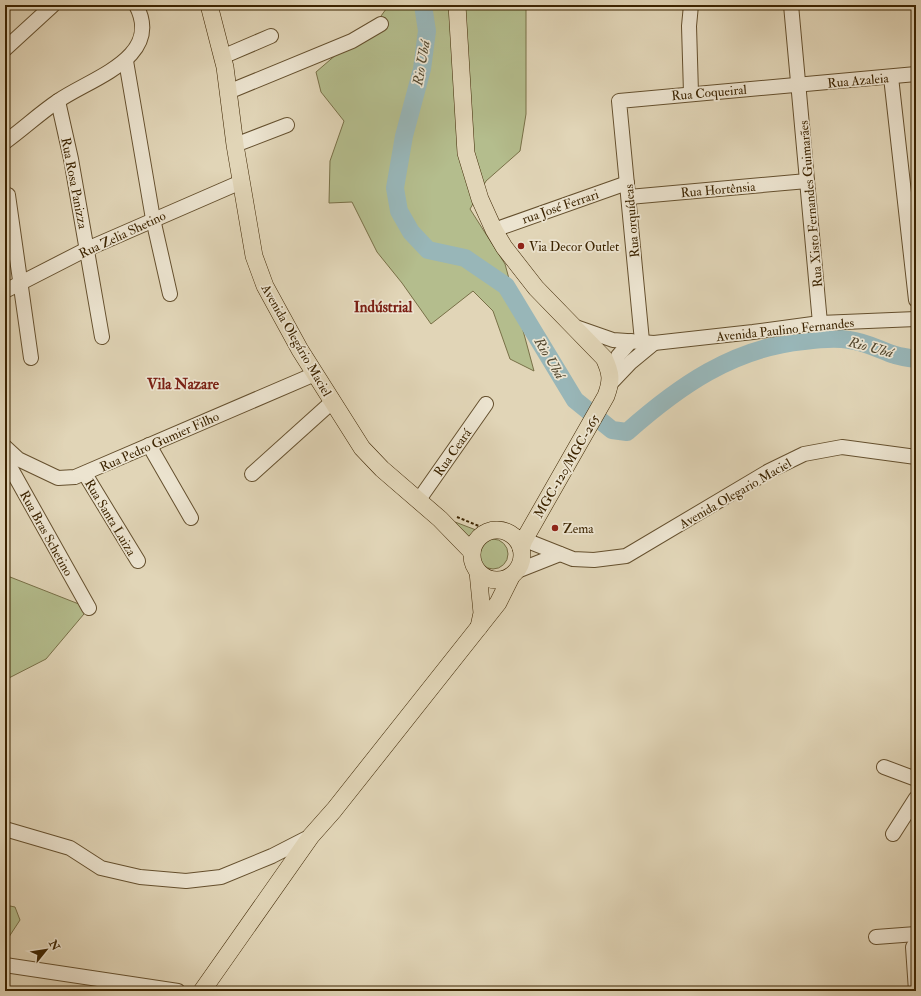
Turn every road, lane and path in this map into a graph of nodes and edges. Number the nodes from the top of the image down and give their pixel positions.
1 (53, 5) edge
2 (136, 5) edge
3 (457, 5) edge
4 (691, 5) edge
5 (791, 5) edge
6 (211, 6) edge
7 (381, 24) dead end
8 (271, 36) dead end
9 (5, 49) edge
10 (222, 57) junction
11 (126, 61) junction
12 (916, 74) edge
13 (891, 77) junction
14 (799, 84) junction
15 (228, 92) junction
16 (691, 93) junction
17 (58, 101) junction
18 (619, 101) joint
19 (287, 125) dead end
20 (5, 142) edge
21 (235, 145) junction
22 (807, 181) junction
23 (241, 182) junction
24 (627, 183) junction
25 (8, 195) dead end
26 (629, 197) junction
27 (153, 219) junction
28 (494, 230) junction
29 (87, 249) junction
30 (20, 284) junction
31 (5, 291) edge
32 (170, 294) dead end
33 (916, 300) edge
34 (916, 319) edge
35 (820, 323) junction
36 (573, 326) junction
37 (102, 337) dead end
38 (642, 342) junction
39 (31, 358) dead end
40 (315, 374) junction
41 (608, 389) junction
42 (332, 402) junction
43 (486, 404) dead end
44 (149, 445) junction
45 (5, 447) edge
46 (916, 457) edge
47 (5, 458) edge
48 (85, 474) junction
49 (252, 474) dead end
50 (418, 501) junction
51 (191, 518) dead end
52 (523, 539) junction
53 (472, 552) junction
54 (560, 554) junction
55 (138, 561) dead end
56 (478, 572) junction
57 (514, 574) junction
58 (89, 608) dead end
59 (478, 630) junction
60 (884, 767) dead end
61 (916, 779) edge
62 (916, 798) edge
63 (5, 829) edge
64 (893, 834) dead end
65 (311, 836) junction
66 (916, 934) edge
67 (876, 937) dead end
68 (916, 942) edge
69 (5, 965) edge
70 (178, 991) edge
71 (202, 991) edge
72 (916, 991) edge

1 - 9 street
2 - 11 street
3 - 28 main road, Avenida Paulino Fernandes
4 - 16 street
5 - 14 street, Rua Xisto Fernandes Guimarães
6 - 10 main road, Avenida Olegário Maciel
7 - 15 street
8 - 10 street
10 - 15 main road, Avenida Olegário Maciel
11 - 17 street
11 - 27 street
12 - 13 street, Rua Azaleia
13 - 14 street, Rua Azaleia
13 - 33 street
14 - 16 street, Rua Coqueiral
14 - 22 street, Rua Xisto Fernandes Guimarães
15 - 21 main road, Avenida Olegário Maciel
16 - 18 street, Rua Coqueiral
17 - 20 street
17 - 29 street, Rua Rosa Panizza
18 - 24 street, Rua orquídeas
19 - 21 street
21 - 23 main road, Avenida Olegário Maciel
22 - 26 street, Rua Hortênsia
22 - 35 street, Rua Xisto Fernandes Guimarães
23 - 27 street, Rua Zelia Shetino
23 - 40 main road, Avenida Olegário Maciel
24 - 26 street, Rua orquídeas
24 - 28 street, rua José Ferrari
25 - 30 street
26 - 38 street, Rua orquídeas
27 - 29 street, Rua Zelia Shetino
27 - 32 street
28 - 36 main road, Avenida Paulino Fernandes
29 - 30 street, Rua Zelia Shetino
29 - 37 street, Rua Rosa Panizza
30 - 31 street, Rua Zelia Shetino
30 - 39 street
34 - 35 street, Avenida Paulino Fernandes
35 - 38 street, Avenida Paulino Fernandes
36 - 38 street, Avenida Paulino Fernandes
36 - 41 main road, Avenida Paulino Fernandes
38 - 41 street
38 - 41 street
40 - 42 main road, Avenida Olegário Maciel
40 - 44 street, Rua Pedro Gumier Filho
41 - 52 main road, MGC-120/MGC-265
42 - 49 street
42 - 50 main road, Avenida Olegário Maciel
43 - 50 street, Rua Ceará
44 - 48 street, Rua Pedro Gumier Filho
44 - 51 street
45 - 48 street, Rua Pedro Gumier Filho
46 - 54 street, Avenida Olegario Maciel
47 - 58 street, Rua Bras Schetino
48 - 55 street, Rua Santa Luiza
50 - 53 main road, Avenida Olegário Maciel
52 - 53 main road
52 - 54 street, Avenida Olegario Maciel
52 - 57 main road
53 - 56 main road
54 - 57 street
56 - 57 main road
56 - 59 main road
57 - 59 main road
59 - 65 main road
60 - 61 street
62 - 64 street
63 - 65 street
65 - 71 main road
66 - 67 street
68 - 72 street
69 - 70 street

